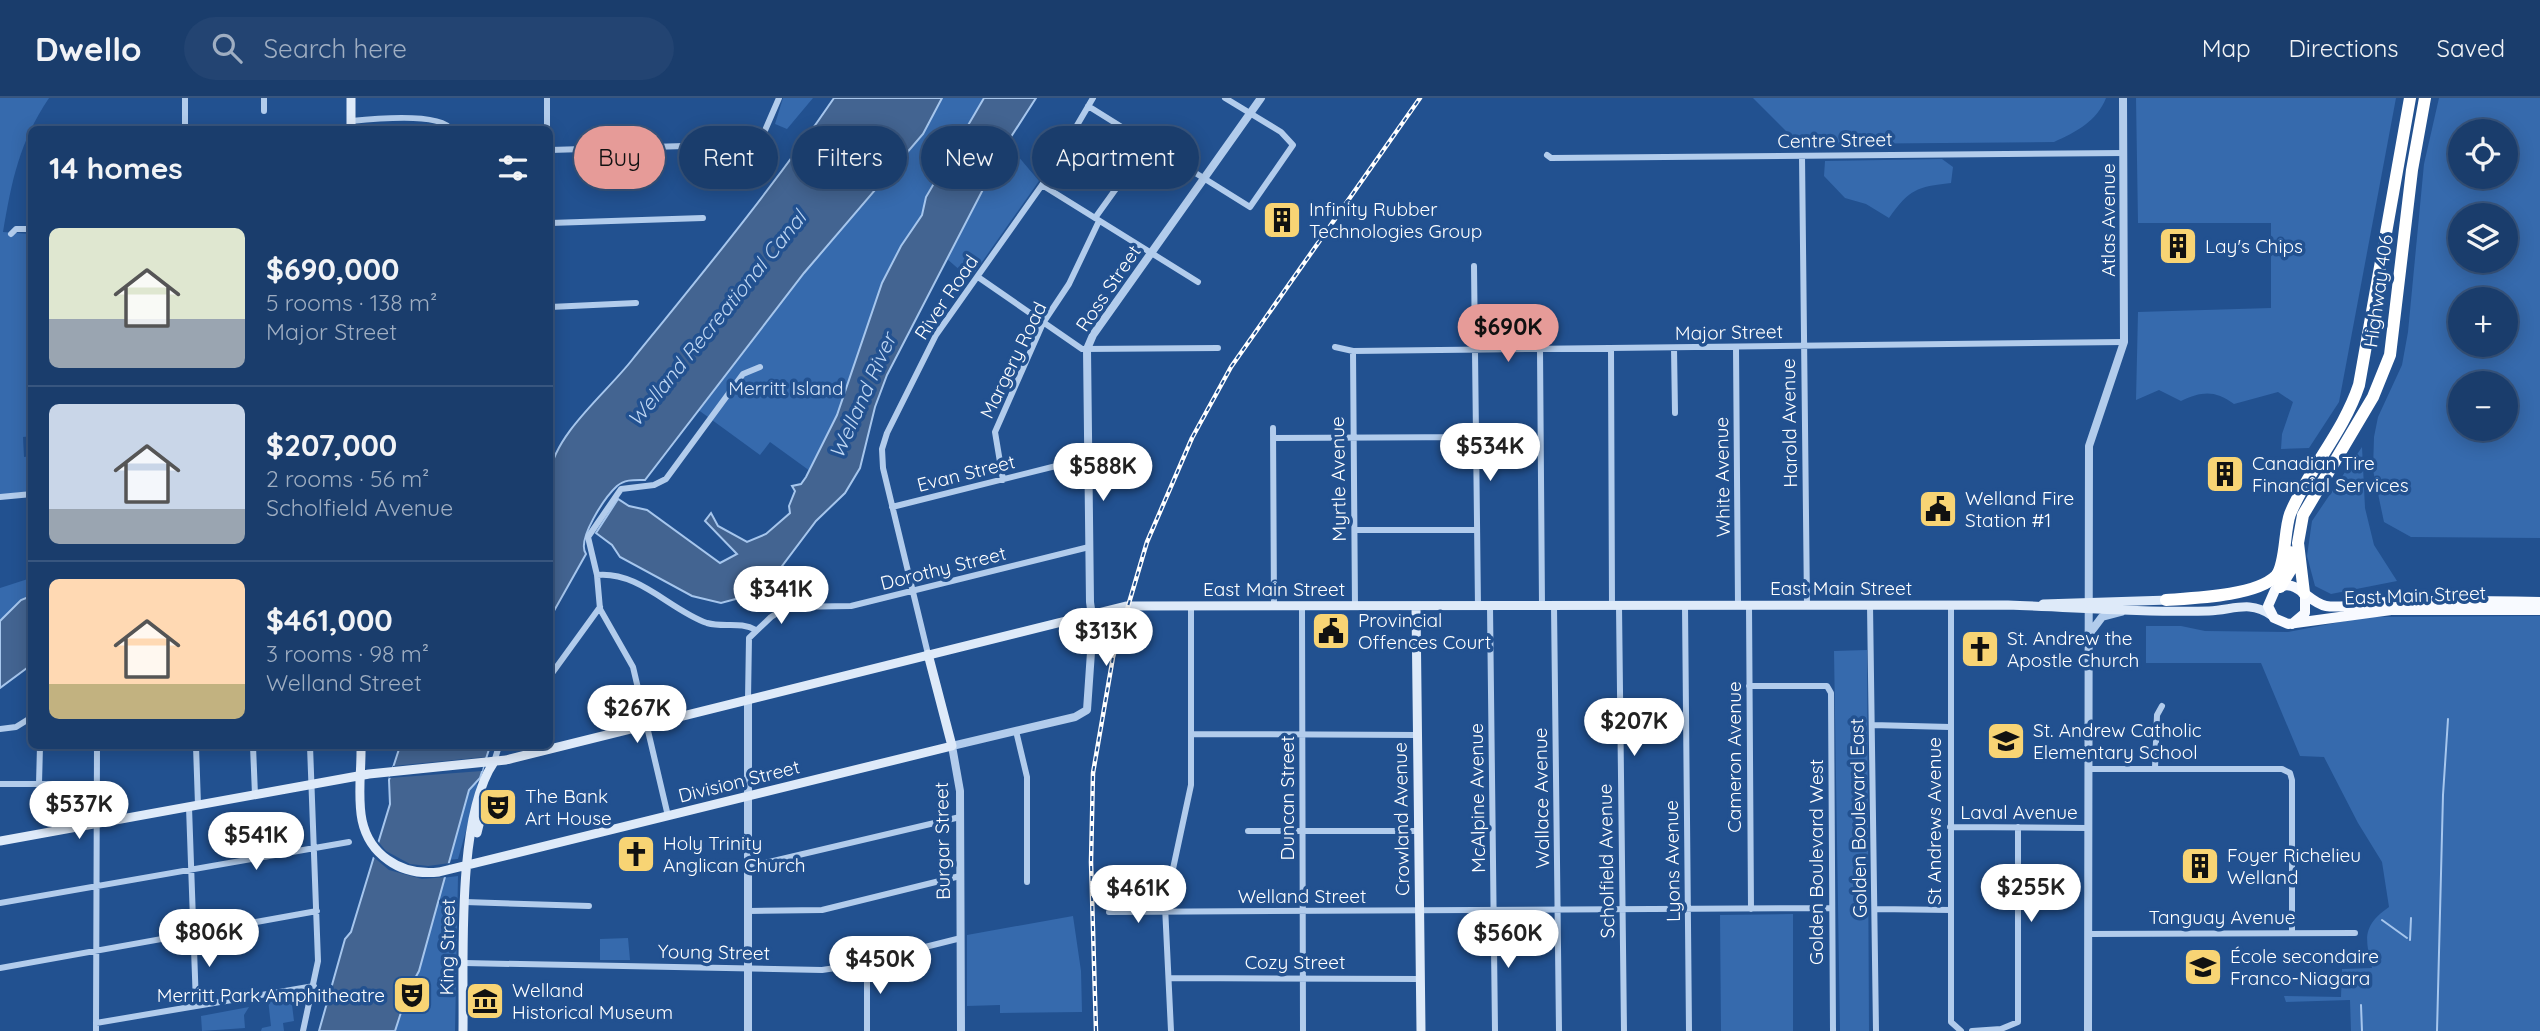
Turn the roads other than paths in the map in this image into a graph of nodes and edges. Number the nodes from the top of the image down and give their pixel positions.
1 (185, 98) edge
2 (264, 98) edge
3 (351, 98) edge
4 (547, 98) edge
5 (779, 98) edge
6 (1093, 98) edge
7 (1225, 98) edge
8 (1261, 98) edge
9 (2123, 98) edge
10 (2410, 98) edge
11 (2425, 98) edge
12 (1088, 106) junction
13 (264, 111) dead end
14 (1250, 114) junction
15 (351, 125) edge
16 (185, 126) edge
17 (448, 126) edge
18 (547, 126) edge
19 (1076, 126) edge
20 (1120, 126) edge
21 (553, 150) edge
22 (2124, 153) junction
23 (1547, 155) dead end
24 (1802, 156) junction
25 (1199, 175) edge
26 (1204, 178) junction
27 (1038, 189) edge
28 (1048, 189) edge
29 (1117, 189) edge
30 (703, 218) dead end
31 (1097, 219) junction
32 (553, 223) edge
33 (28, 229) edge
34 (10, 234) dead end
35 (1151, 254) junction
36 (1474, 266) dead end
37 (978, 277) junction
38 (1198, 282) dead end
39 (636, 303) dead end
40 (553, 307) edge
41 (1043, 323) junction
42 (2124, 342) junction
43 (1803, 346) junction
44 (1335, 347) dead end
45 (1736, 347) junction
46 (1218, 348) dead end
47 (1674, 348) junction
48 (1087, 349) junction
49 (1611, 349) junction
50 (1540, 350) junction
51 (1353, 351) junction
52 (1475, 351) junction
53 (760, 367) dead end
54 (1675, 413) dead end
55 (1273, 428) dead end
56 (1273, 438) junction
57 (1354, 438) junction
58 (1476, 438) junction
59 (1088, 458) junction
60 (1003, 480) junction
61 (28, 494) edge
62 (0, 497) edge
63 (892, 507) junction
64 (2288, 520) junction
65 (1355, 530) junction
66 (1477, 530) junction
67 (1089, 548) junction
68 (597, 575) junction
69 (2279, 587) junction
70 (913, 591) junction
71 (2304, 594) junction
72 (2166, 600) junction
73 (2540, 601) edge
74 (1744, 605) junction
75 (1807, 605) junction
76 (1870, 605) junction
77 (1191, 606) junction
78 (1542, 606) junction
79 (1554, 606) junction
80 (1616, 606) junction
81 (1685, 606) junction
82 (1951, 606) junction
83 (2088, 606) junction
84 (600, 607) junction
85 (1274, 607) junction
86 (1302, 607) junction
87 (1355, 607) junction
88 (1416, 607) junction
89 (1478, 607) junction
90 (1489, 607) junction
91 (2540, 610) edge
92 (2121, 612) junction
93 (1092, 614) junction
94 (2271, 615) junction
95 (2292, 624) junction
96 (756, 630) junction
97 (2090, 633) junction
98 (972, 643) junction
99 (928, 654) junction
100 (553, 672) edge
101 (935, 676) junction
102 (1749, 686) junction
103 (748, 699) junction
104 (2162, 706) dead end
105 (28, 720) edge
106 (645, 725) junction
107 (1872, 725) junction
108 (1950, 727) junction
109 (0, 729) edge
110 (1016, 731) junction
111 (1191, 734) junction
112 (1302, 735) junction
113 (1417, 735) junction
114 (952, 746) junction
115 (553, 748) edge
116 (40, 749) edge
117 (97, 749) edge
118 (196, 749) edge
119 (253, 749) edge
120 (310, 749) edge
121 (361, 749) edge
122 (498, 749) edge
123 (547, 749) edge
124 (494, 762) junction
125 (2155, 768) junction
126 (2089, 769) junction
127 (360, 781) junction
128 (0, 784) edge
129 (39, 784) junction
130 (96, 784) junction
131 (312, 786) junction
132 (255, 795) junction
133 (748, 797) junction
134 (194, 806) junction
135 (668, 816) junction
136 (960, 817) junction
137 (96, 824) junction
138 (1950, 827) junction
139 (2018, 827) junction
140 (2088, 828) junction
141 (1248, 831) dead end
142 (1302, 831) junction
143 (1418, 831) junction
144 (0, 841) edge
145 (349, 842) dead end
146 (315, 847) junction
147 (468, 865) junction
148 (748, 867) junction
149 (192, 869) junction
150 (960, 876) junction
151 (1027, 882) dead end
152 (96, 886) junction
153 (465, 902) junction
154 (0, 903) edge
155 (589, 906) dead end
156 (1832, 908) junction
157 (1688, 909) junction
158 (1751, 909) junction
159 (1876, 909) junction
160 (1494, 910) junction
161 (1622, 910) junction
162 (1951, 910) junction
163 (317, 911) junction
164 (748, 911) junction
165 (1558, 911) junction
166 (1109, 912) dead end
167 (1167, 912) junction
168 (1303, 912) junction
169 (1420, 912) junction
170 (2292, 932) junction
171 (194, 933) junction
172 (2355, 933) dead end
173 (2089, 934) junction
174 (961, 938) junction
175 (96, 951) junction
176 (464, 962) junction
177 (867, 962) junction
178 (0, 968) edge
179 (748, 968) junction
180 (1303, 977) junction
181 (1169, 978) junction
182 (1421, 979) junction
183 (314, 986) junction
184 (196, 1006) junction
185 (96, 1027) edge
186 (1985, 1030) edge
187 (303, 1031) edge
188 (463, 1031) edge
189 (748, 1031) edge
190 (867, 1031) edge
191 (961, 1031) edge
192 (1171, 1031) edge
193 (1303, 1031) edge
194 (1421, 1031) edge
195 (1495, 1031) edge
196 (1559, 1031) edge
197 (1624, 1031) edge
198 (1689, 1031) edge
199 (1833, 1031) edge
200 (1876, 1031) edge
201 (1961, 1031) edge
202 (1972, 1031) edge
203 (2088, 1031) edge

1 - 16 street
2 - 13 street
3 - 15 main road
4 - 18 street
5 - 21 street
6 - 12 street, River Road
7 - 14 street
8 - 14 street, Ross Street
9 - 22 street, Atlas Avenue
10 - 64 highway, Highway 406
11 - 71 highway, Highway 406
12 - 19 street, River Road
12 - 20 street
14 - 26 street, Ross Street
14 - 26 street
15 - 17 street
22 - 24 street, Centre Street
22 - 42 street, Atlas Avenue
23 - 24 street, Centre Street
24 - 43 street, Harold Avenue
25 - 26 street
26 - 35 street, Ross Street
27 - 37 street, River Road
28 - 31 street
29 - 31 street, Margery Road
30 - 32 street
31 - 35 street
31 - 41 street, Margery Road
33 - 34 street
35 - 38 street
35 - 48 street, Ross Street
36 - 52 street
37 - 41 street
37 - 63 street, River Road
39 - 40 street
41 - 48 street
41 - 60 street, Margery Road
42 - 43 street, Major Street
42 - 83 street, Atlas Avenue
43 - 45 street, Major Street
43 - 75 street, Harold Avenue
44 - 51 street, Major Street
45 - 47 street, Major Street
45 - 74 street, White Avenue
46 - 48 street
47 - 49 street, Major Street
47 - 54 street
48 - 59 street, Ross Street
49 - 50 street, Major Street
49 - 80 street, Scholfield Avenue
50 - 52 street, Major Street
50 - 78 street
51 - 52 street, Major Street
51 - 57 street, Myrtle Avenue
52 - 58 street
53 - 68 street
55 - 56 street
56 - 57 street
56 - 85 street
57 - 58 street
57 - 65 street, Myrtle Avenue
58 - 66 street
59 - 60 street, Evan Street
59 - 67 street, Ross Street
60 - 63 street, Evan Street
61 - 62 street
63 - 70 street, River Road
64 - 69 highway
64 - 72 highway
65 - 66 street
65 - 87 street, Myrtle Avenue
66 - 89 street
67 - 70 street, Dorothy Street
67 - 93 street, Ross Street
68 - 84 street
68 - 96 street
69 - 71 main road
69 - 72 main road, East Main Street
69 - 94 main road
70 - 96 street, Dorothy Street
70 - 99 street, River Road
71 - 73 main road, East Main Street
71 - 95 main road
72 - 83 main road, East Main Street
74 - 75 main road, East Main Street
74 - 81 main road, East Main Street
74 - 102 street, Cameron Avenue
75 - 76 main road, East Main Street
76 - 82 main road, East Main Street
76 - 107 street, Golden Boulevard East
77 - 85 main road, East Main Street
77 - 93 main road, East Main Street
77 - 111 street
78 - 79 main road, East Main Street
78 - 90 main road, East Main Street
79 - 80 main road, East Main Street
79 - 165 street, Wallace Avenue
80 - 81 main road, East Main Street
80 - 161 street, Scholfield Avenue
81 - 157 street, Lyons Avenue
82 - 83 main road, East Main Street
82 - 108 street, St Andrews Avenue
83 - 92 main road, East Main Street
83 - 97 street, Atlas Avenue
84 - 100 street
84 - 106 street
85 - 86 main road, East Main Street
86 - 87 main road, East Main Street
86 - 112 street, Duncan Street
87 - 88 main road, East Main Street
88 - 89 main road, East Main Street
88 - 113 main road, Crowland Avenue
89 - 90 main road, East Main Street
90 - 160 street, McAlpine Avenue
91 - 95 main road, East Main Street
92 - 94 main road, East Main Street
92 - 97 street
93 - 98 main road, East Main Street
93 - 110 street, Division Street
94 - 95 main road
96 - 103 street
97 - 126 street, Atlas Avenue
98 - 99 main road, East Main Street
98 - 101 main road
99 - 101 main road, Burgar Street
99 - 103 main road, East Main Street
101 - 114 main road, Burgar Street
102 - 156 street, Golden Boulevard West
102 - 158 street, Cameron Avenue
103 - 106 main road, East Main Street
103 - 133 street
104 - 125 street
105 - 109 street
106 - 115 main road, East Main Street
106 - 135 street
107 - 108 street
107 - 159 street, Golden Boulevard East
108 - 138 street, St Andrews Avenue
110 - 114 street, Division Street
110 - 151 street
111 - 112 street
111 - 167 street
112 - 113 street
112 - 142 street, Duncan Street
113 - 143 main road, Crowland Avenue
114 - 133 main road, Division Street
114 - 136 street, Burgar Street
116 - 129 street
117 - 130 street
118 - 134 street
119 - 132 street
120 - 131 street
121 - 127 main road, Division Street
122 - 124 street
123 - 124 main road, East Main Street
124 - 127 main road, East Main Street
124 - 147 main road, King Street
125 - 126 street
125 - 170 street
126 - 140 street, Atlas Avenue
127 - 131 main road, East Main Street
127 - 147 main road, Division Street
128 - 129 street
129 - 130 street
130 - 137 street
131 - 132 main road, East Main Street
131 - 146 street
132 - 134 main road, East Main Street
133 - 135 main road, Division Street
133 - 148 street
134 - 137 main road, East Main Street
134 - 149 street
135 - 147 main road, Division Street
136 - 148 street
136 - 150 street, Burgar Street
137 - 144 main road, East Main Street
137 - 152 street
138 - 139 street, Laval Avenue
138 - 162 street, St Andrews Avenue
139 - 140 street, Laval Avenue
139 - 186 street
140 - 173 street, Atlas Avenue
141 - 142 street
142 - 143 street
142 - 168 street, Duncan Street
143 - 169 main road, Crowland Avenue
145 - 146 street
146 - 149 street
146 - 163 street
147 - 153 main road, King Street
148 - 164 street
149 - 152 street
149 - 171 street
150 - 164 street
150 - 174 street, Burgar Street
152 - 154 street
152 - 175 street
153 - 155 street
153 - 176 main road, King Street
156 - 158 street, Welland Street
156 - 199 street, Golden Boulevard West
157 - 158 street, Welland Street
157 - 161 street, Welland Street
157 - 198 street, Lyons Avenue
159 - 162 street
159 - 200 street, Golden Boulevard East
160 - 165 street, Welland Street
160 - 169 street, Welland Street
160 - 195 street, McAlpine Avenue
161 - 165 street, Welland Street
161 - 197 street, Scholfield Avenue
162 - 201 street, St Andrews Avenue
163 - 171 street
163 - 183 street
164 - 179 street
165 - 196 street, Wallace Avenue
166 - 167 street, Welland Street
167 - 168 street, Welland Street
167 - 181 street
168 - 169 street, Welland Street
168 - 180 street, Duncan Street
169 - 182 main road, Crowland Avenue
170 - 172 street, Tanguay Avenue
170 - 173 street, Tanguay Avenue
171 - 175 street
171 - 184 street
173 - 203 street, Atlas Avenue
174 - 177 street, Young Street
174 - 191 street, Burgar Street
175 - 178 street
175 - 185 street
176 - 179 street, Young Street
176 - 188 main road, King Street
177 - 179 street, Young Street
177 - 190 street
179 - 189 street
180 - 181 street, Cozy Street
180 - 182 street, Cozy Street
180 - 193 street, Duncan Street
181 - 192 street
182 - 194 main road, Crowland Avenue
183 - 184 street
183 - 187 street
184 - 185 street
186 - 202 street

